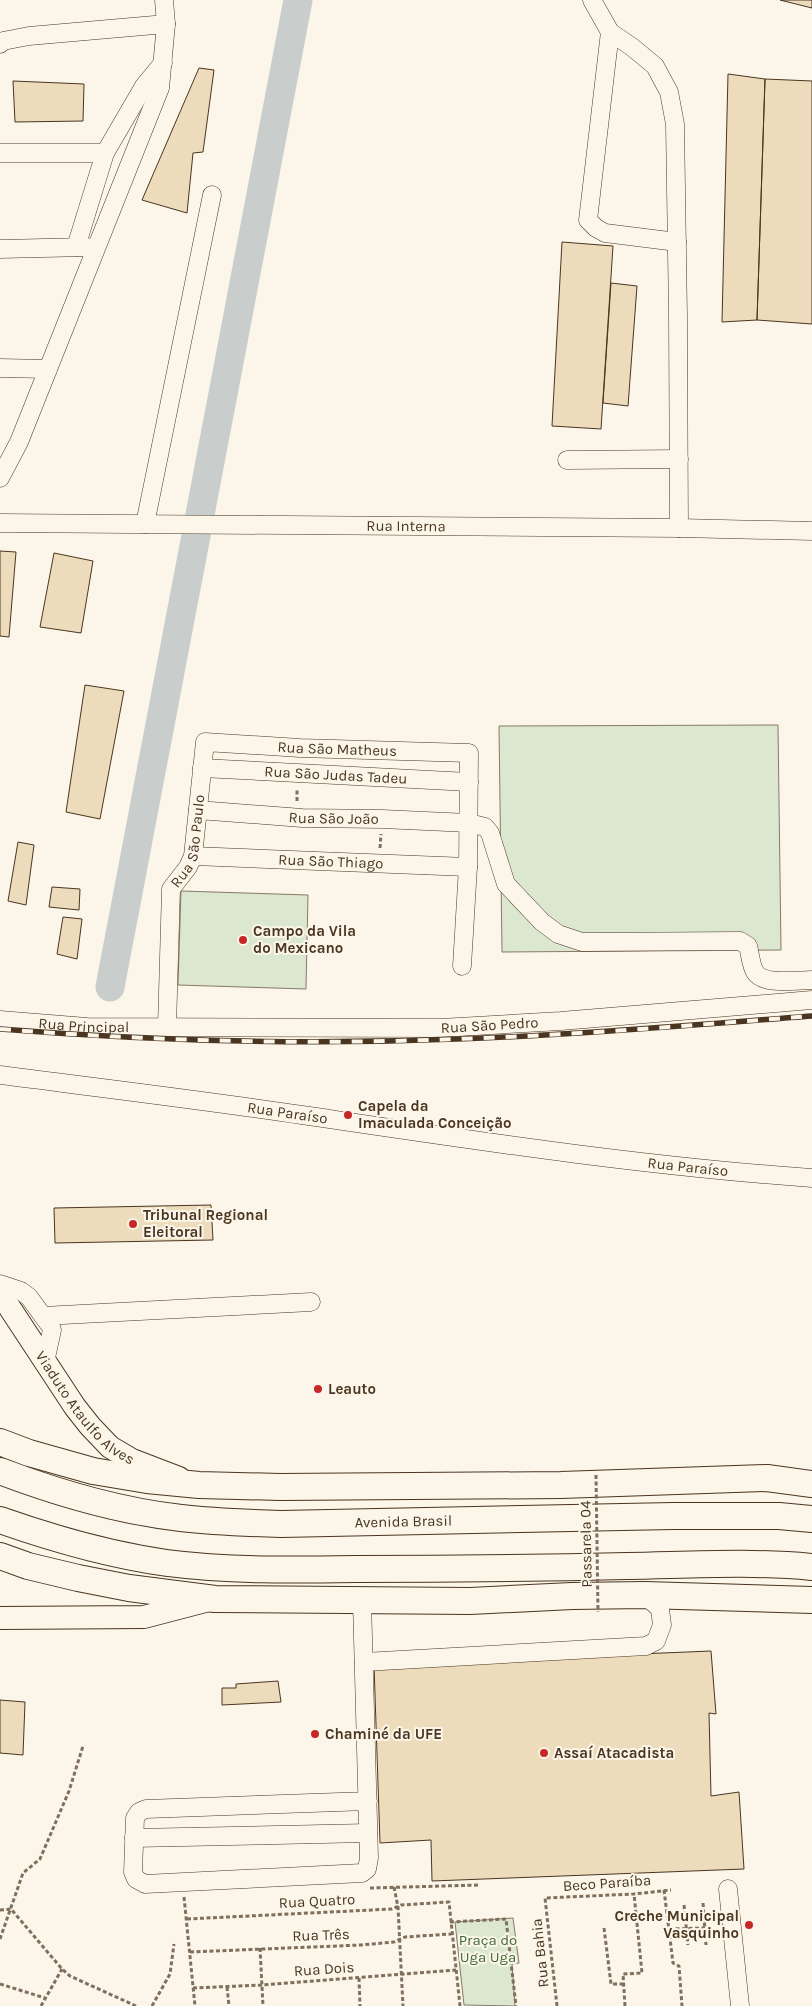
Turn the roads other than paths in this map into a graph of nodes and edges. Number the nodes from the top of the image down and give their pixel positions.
1 (164, 0) edge
2 (592, 0) edge
3 (166, 24) junction
4 (610, 32) junction
5 (0, 44) edge
6 (163, 63) junction
7 (0, 153) edge
8 (105, 153) junction
9 (212, 194) dead end
10 (677, 242) junction
11 (76, 247) junction
12 (97, 247) junction
13 (0, 250) edge
14 (0, 368) edge
15 (48, 369) junction
16 (679, 459) junction
17 (567, 460) dead end
18 (0, 478) edge
19 (0, 523) edge
20 (145, 524) junction
21 (679, 528) junction
22 (812, 531) edge
23 (205, 742) joint
24 (202, 768) junction
25 (469, 782) junction
26 (198, 810) junction
27 (469, 823) junction
28 (192, 856) junction
29 (468, 867) junction
30 (462, 966) dead end
31 (812, 980) edge
32 (812, 1000) edge
33 (0, 1020) edge
34 (167, 1027) junction
35 (0, 1075) edge
36 (812, 1178) edge
37 (0, 1284) edge
38 (0, 1293) edge
39 (311, 1302) dead end
40 (43, 1316) junction
41 (45, 1362) junction
42 (0, 1442) edge
43 (0, 1471) edge
44 (812, 1484) edge
45 (199, 1485) junction
46 (561, 1486) junction
47 (812, 1513) edge
48 (812, 1519) edge
49 (0, 1520) edge
50 (0, 1542) edge
51 (0, 1556) edge
52 (812, 1567) edge
53 (645, 1595) junction
54 (203, 1597) junction
55 (812, 1600) edge
56 (362, 1601) junction
57 (0, 1618) edge
58 (364, 1662) junction
59 (368, 1801) junction
60 (368, 1833) junction
61 (134, 1838) junction
62 (728, 1889) dead end
63 (740, 2006) edge

1 - 3 street
2 - 4 street
3 - 5 street
3 - 6 street
4 - 10 street
4 - 10 street
6 - 8 street
6 - 12 street
7 - 8 street
8 - 11 street
9 - 20 street
10 - 16 street
11 - 12 street
11 - 13 street
12 - 15 street
14 - 15 street
15 - 18 street
16 - 17 street
16 - 21 street
19 - 20 street, Rua Interna
20 - 21 street, Rua Interna
21 - 22 street, Rua Interna
23 - 24 street, Rua São Paulo
23 - 25 street, Rua São Matheus
24 - 25 street, Rua São Judas Tadeu
24 - 26 street, Rua São Paulo
25 - 27 street
26 - 27 street, Rua São João
26 - 28 street, Rua São Paulo
27 - 29 street
27 - 31 street
28 - 29 street, Rua São Thiago
28 - 34 street, Rua São Paulo
29 - 30 street
32 - 34 street, Rua São Pedro
33 - 34 street, Rua Principal
35 - 36 street, Rua Paraíso
37 - 40 street
38 - 41 main road, Viaduto Ataulfo Alves
39 - 40 street
40 - 41 street
41 - 45 main road, Viaduto Ataulfo Alves
42 - 45 highway
43 - 48 highway, Avenida Brasil
44 - 46 highway
45 - 46 highway
46 - 47 highway
49 - 52 highway
50 - 54 highway
51 - 54 highway
53 - 55 highway
53 - 56 highway
53 - 58 street
54 - 56 highway
54 - 57 main road
56 - 58 street
58 - 59 street
59 - 60 street
59 - 61 street
60 - 61 street
60 - 61 street
62 - 63 street

